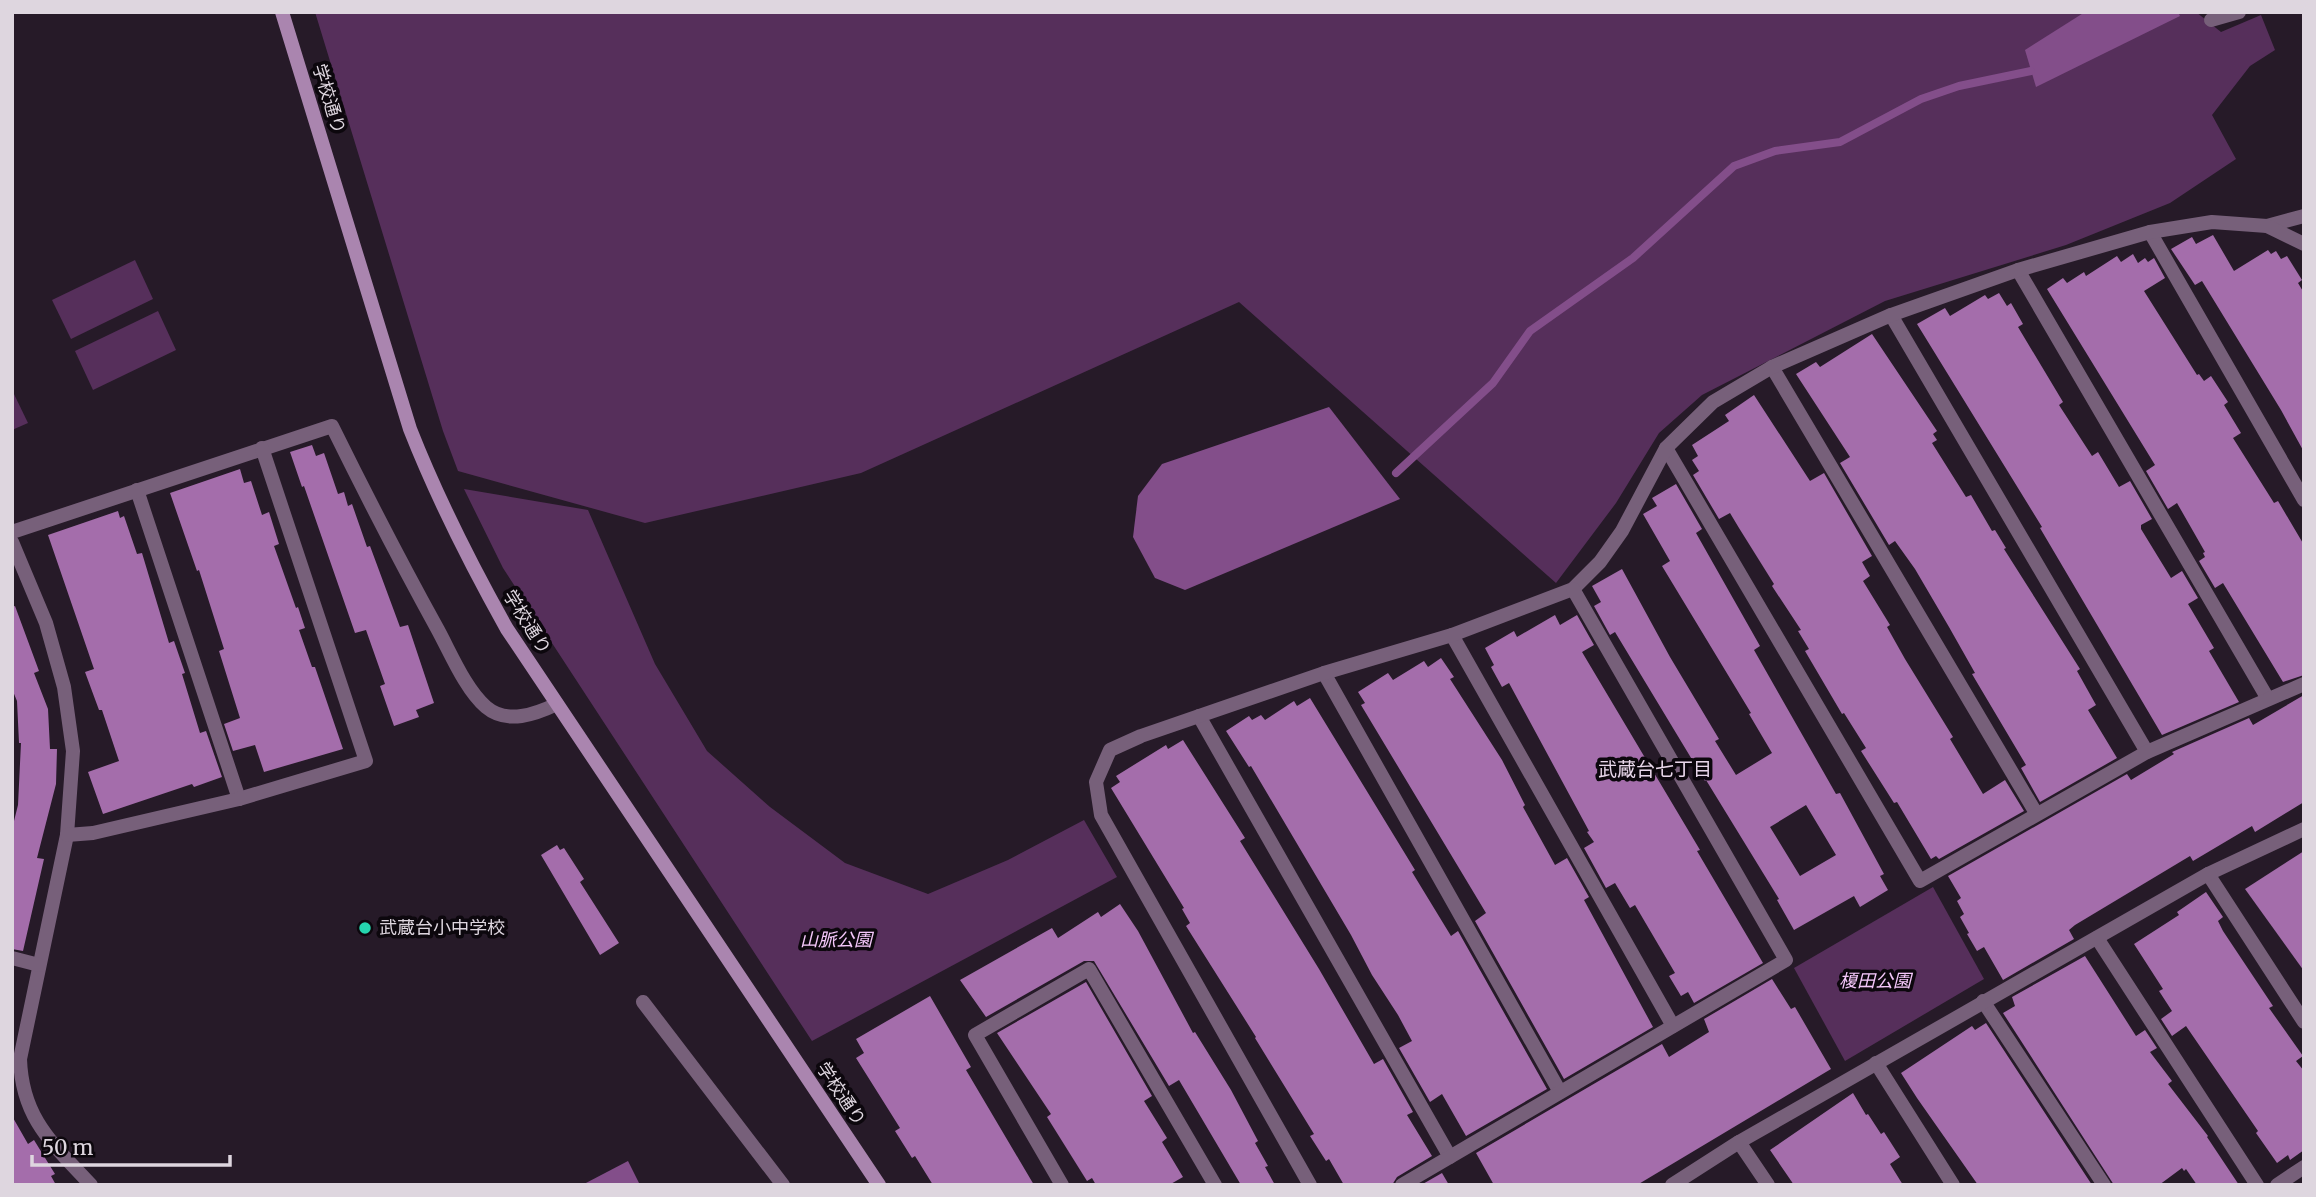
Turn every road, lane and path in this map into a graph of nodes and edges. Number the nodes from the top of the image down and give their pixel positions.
1 (282, 12) edge
2 (2239, 12) edge
3 (2211, 20) dead end
4 (2304, 216) edge
5 (2267, 226) junction
6 (2150, 232) junction
7 (2304, 244) edge
8 (2018, 270) junction
9 (1891, 315) junction
10 (1772, 367) junction
11 (262, 448) junction
12 (1666, 448) junction
13 (137, 490) junction
14 (2304, 500) edge
15 (12, 532) edge
16 (12, 542) edge
17 (1573, 589) junction
18 (1452, 635) junction
19 (1324, 673) junction
20 (2304, 684) edge
21 (2268, 699) junction
22 (557, 704) junction
23 (1199, 716) junction
24 (2147, 752) junction
25 (239, 799) junction
26 (2036, 813) junction
27 (2304, 829) edge
28 (67, 835) junction
29 (2208, 874) junction
30 (2097, 938) junction
31 (12, 958) edge
32 (39, 965) junction
33 (1983, 1001) junction
34 (643, 1002) dead end
35 (2304, 1022) edge
36 (1673, 1026) junction
37 (1876, 1063) junction
38 (16, 1085) edge
39 (1560, 1092) junction
40 (1739, 1142) junction
41 (1450, 1157) junction
42 (2304, 1167) edge
43 (88, 1184) edge
44 (783, 1185) edge
45 (878, 1185) edge
46 (1062, 1185) edge
47 (1215, 1185) edge
48 (1310, 1185) edge
49 (1402, 1185) edge
50 (1672, 1185) edge
51 (1768, 1185) edge
52 (1953, 1185) edge
53 (2104, 1185) edge
54 (2257, 1185) edge
55 (2277, 1185) edge

1 - 22 street, 学校通り
2 - 3 street
4 - 5 street
5 - 6 street
5 - 7 street
6 - 8 street
6 - 14 street
8 - 9 street
8 - 21 street
9 - 10 street
9 - 24 street
10 - 12 street
10 - 26 street
11 - 13 street
11 - 22 street
11 - 25 street
12 - 17 street
12 - 26 street
13 - 15 street
13 - 25 street
16 - 28 street
17 - 18 street
17 - 36 street
18 - 19 street
18 - 36 street
19 - 23 street
19 - 39 street
20 - 21 street
21 - 24 street
22 - 45 street, 学校通り
23 - 41 street
23 - 48 street
24 - 26 street
25 - 28 street
27 - 29 street
28 - 32 street
29 - 30 street
29 - 35 street
30 - 33 street
30 - 54 street
31 - 32 street
32 - 38 street
33 - 37 street
33 - 53 street
34 - 44 street
36 - 39 street
37 - 40 street
37 - 52 street
38 - 43 street
39 - 41 street
40 - 50 street
40 - 51 street
41 - 49 street
42 - 55 street
46 - 47 street

